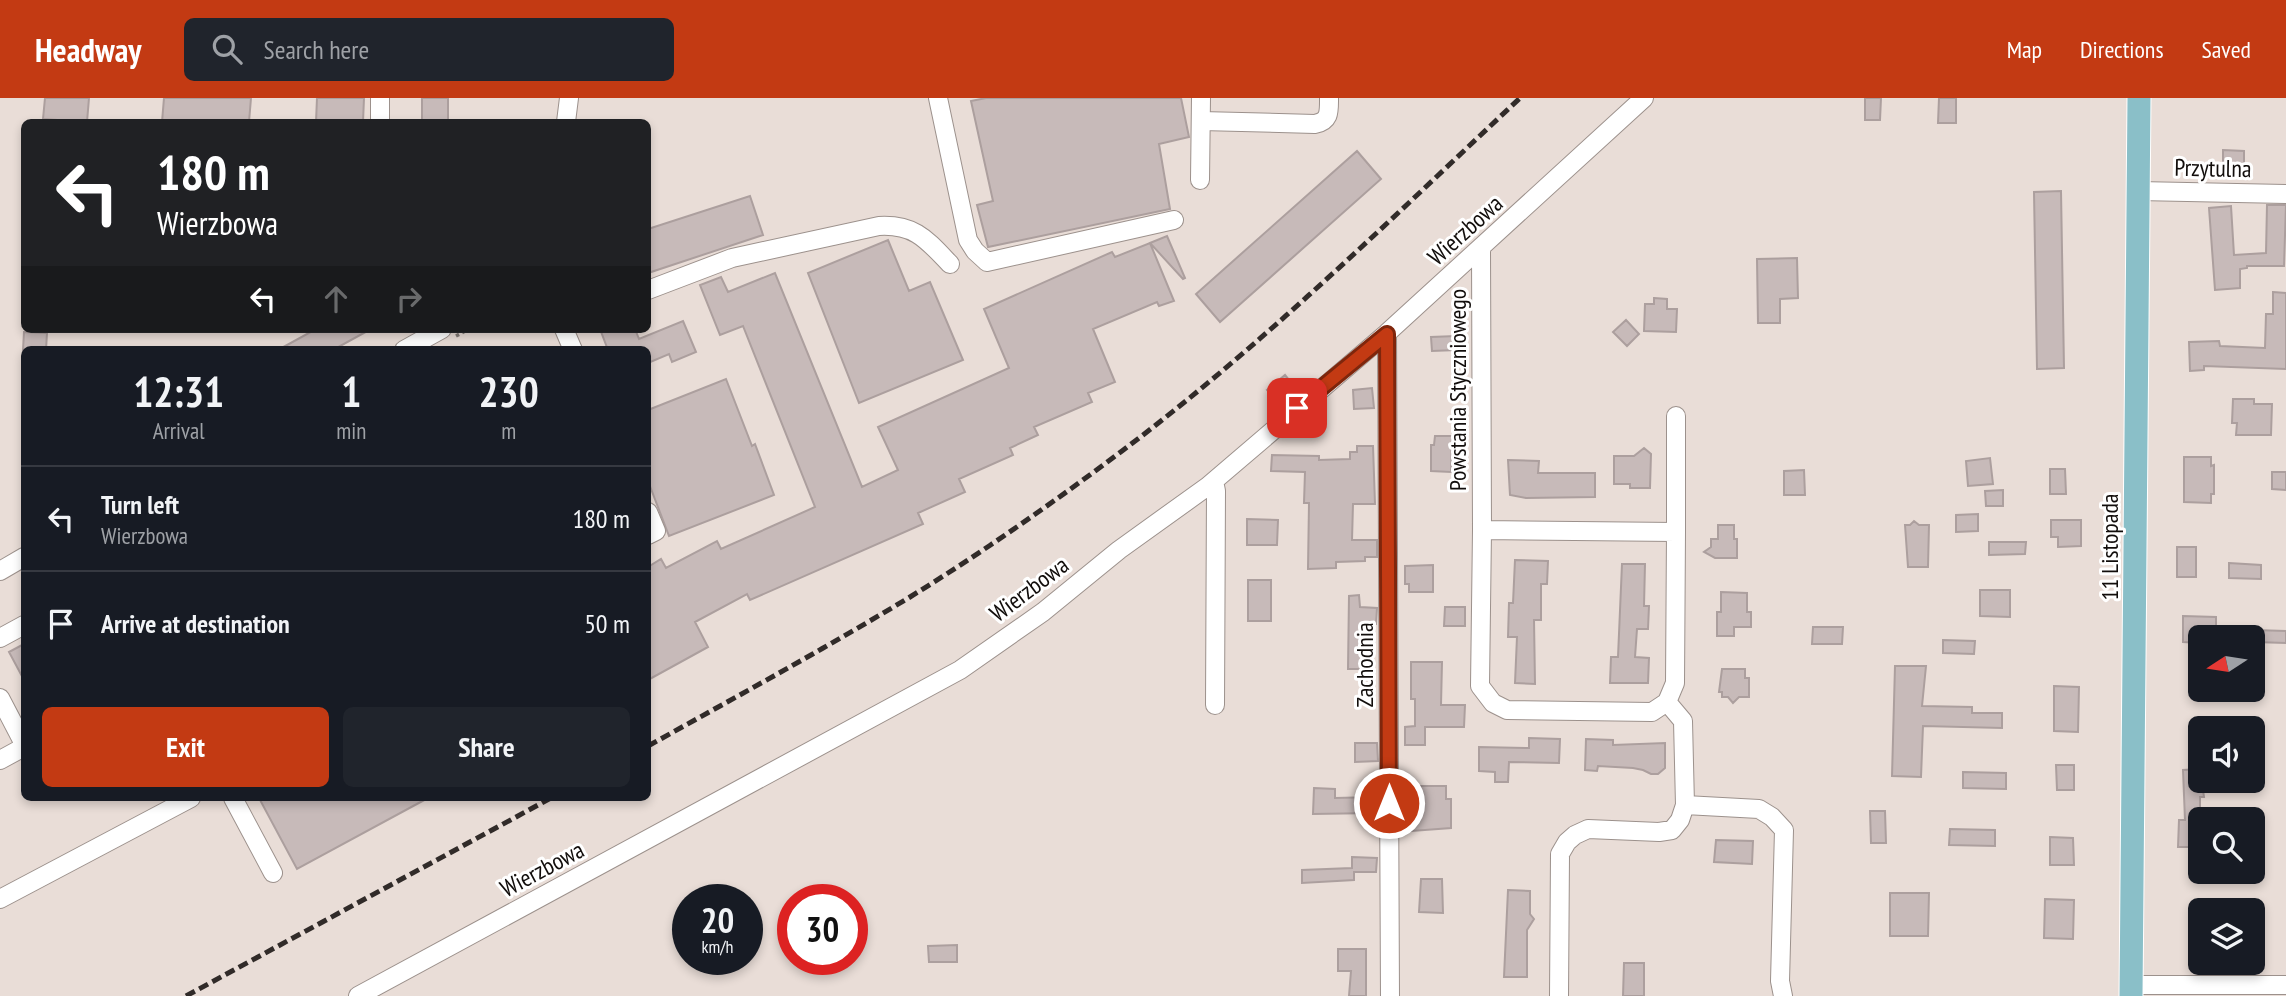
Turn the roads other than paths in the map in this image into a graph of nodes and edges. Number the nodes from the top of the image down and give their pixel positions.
1 (380, 98) edge
2 (569, 98) edge
3 (937, 98) edge
4 (1201, 98) edge
5 (1329, 98) edge
6 (1644, 98) edge
7 (2139, 98) edge
8 (380, 119) edge
9 (566, 119) edge
10 (1201, 121) junction
11 (1200, 180) dead end
12 (2138, 191) junction
13 (2286, 194) edge
14 (1174, 220) dead end
15 (1481, 250) junction
16 (950, 264) dead end
17 (651, 289) edge
18 (435, 333) edge
19 (1387, 334) junction
20 (411, 346) edge
21 (1675, 416) dead end
22 (1214, 481) junction
23 (651, 519) edge
24 (1482, 530) junction
25 (1676, 532) junction
26 (651, 534) edge
27 (21, 559) edge
28 (0, 570) edge
29 (21, 627) edge
30 (0, 638) edge
31 (0, 698) edge
32 (1667, 702) junction
33 (1215, 705) dead end
34 (21, 740) edge
35 (21, 748) edge
36 (0, 760) edge
37 (185, 801) edge
38 (235, 801) edge
39 (1685, 805) junction
40 (273, 873) dead end
41 (0, 899) edge
42 (2286, 985) edge
43 (2131, 990) edge
44 (358, 996) edge
45 (1390, 996) edge
46 (1559, 996) edge
47 (1783, 996) edge

1 - 8 street
2 - 9 street
3 - 14 street
4 - 10 street
5 - 10 street
6 - 15 street, Wierzbowa
7 - 12 main road, 11 Listopada
10 - 11 street
12 - 13 street, Przytulna
12 - 43 main road, 11 Listopada
15 - 19 street, Wierzbowa
15 - 24 street, Powstania Styczniowego
16 - 17 street
18 - 20 street
19 - 22 street, Wierzbowa
19 - 45 street, Zachodnia
21 - 25 street
22 - 33 street
22 - 44 street, Wierzbowa
23 - 26 street
24 - 25 street
24 - 32 street, Powstania Styczniowego
25 - 32 street
27 - 28 street
29 - 30 street
31 - 34 street
32 - 39 street
35 - 36 street
37 - 41 street
38 - 40 street
39 - 46 street
39 - 47 street
42 - 43 street

